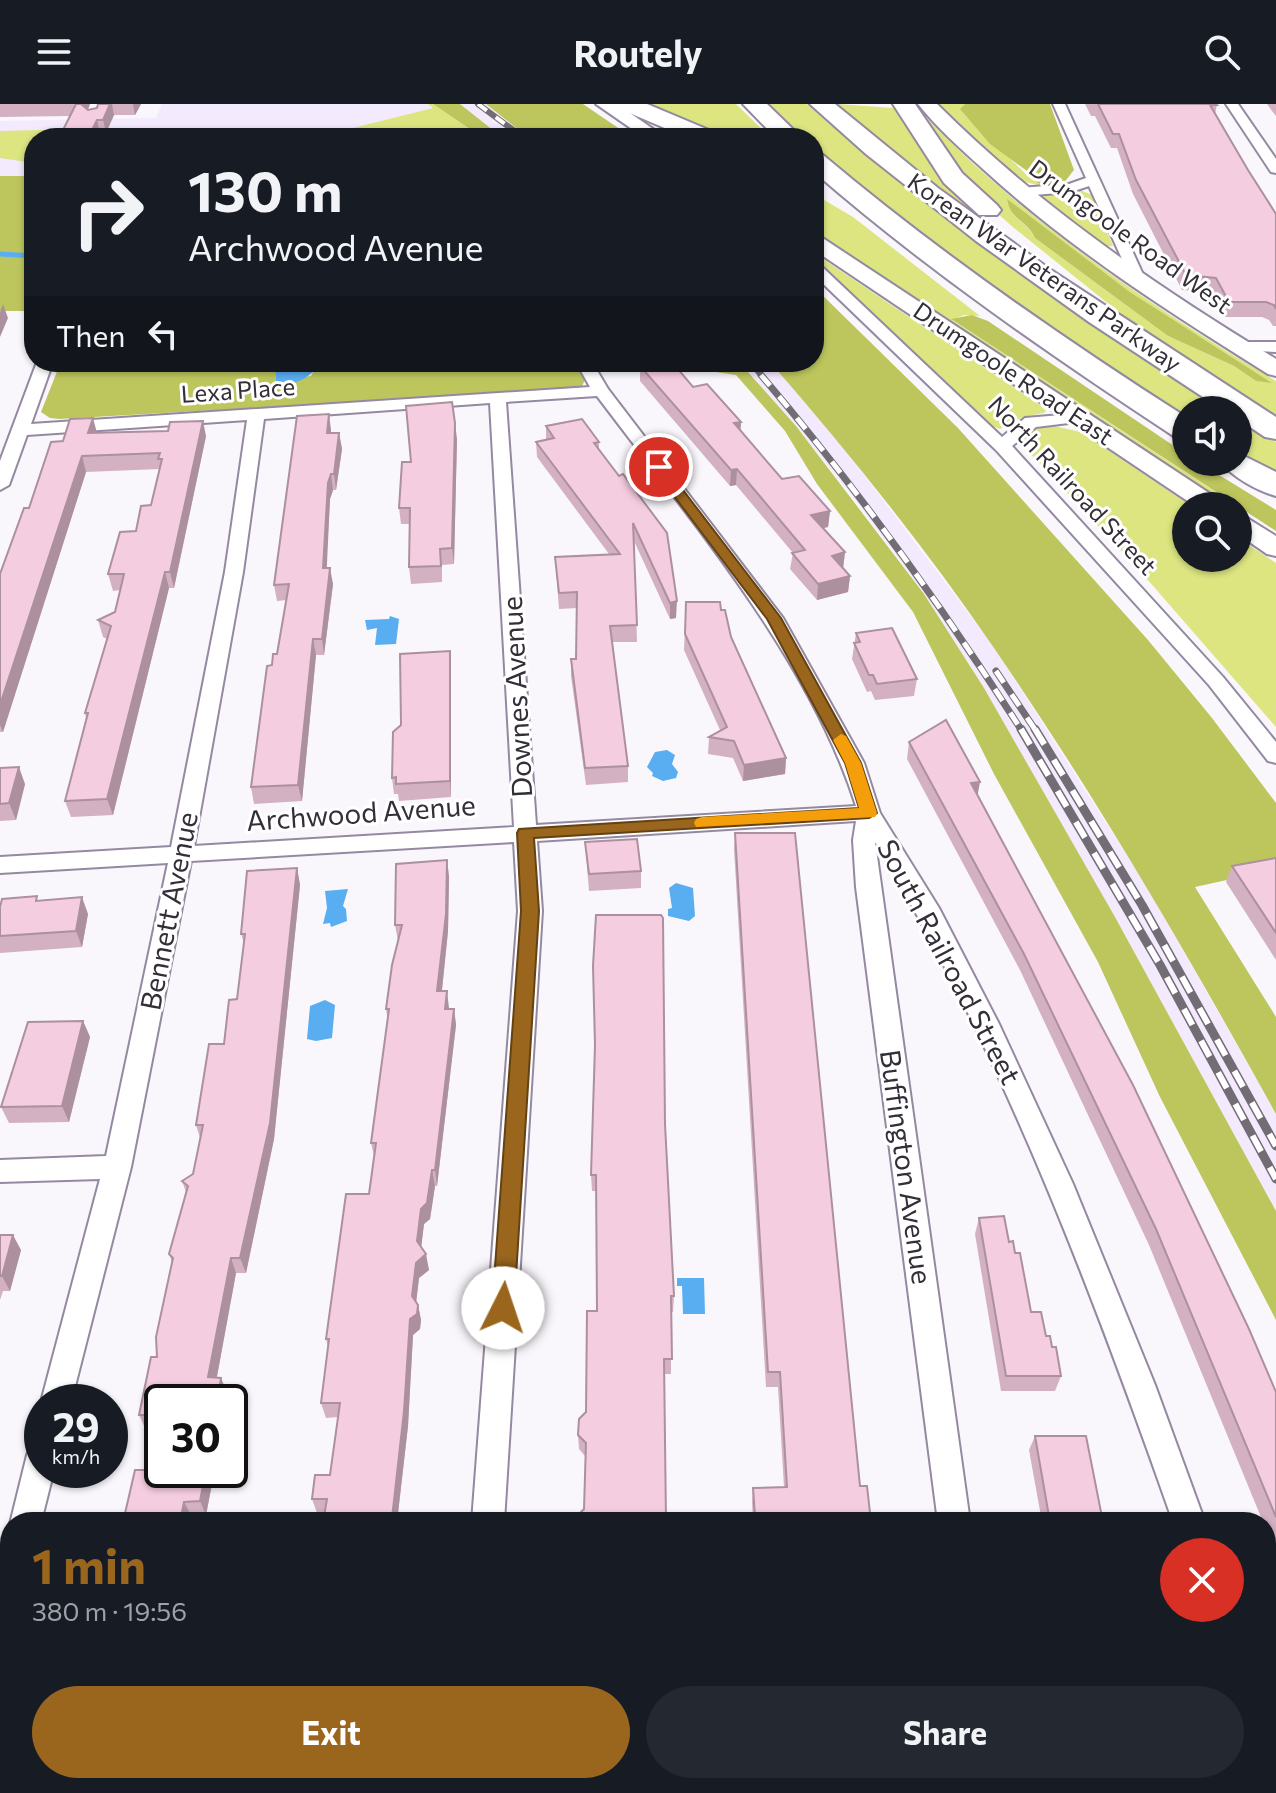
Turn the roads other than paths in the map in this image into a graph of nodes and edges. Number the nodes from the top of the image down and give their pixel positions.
1 (605, 104) edge
2 (628, 104) edge
3 (754, 104) edge
4 (821, 104) edge
5 (904, 104) edge
6 (927, 104) edge
7 (1059, 104) edge
8 (1232, 104) edge
9 (642, 128) edge
10 (684, 128) edge
11 (779, 128) edge
12 (824, 168) edge
13 (1276, 169) edge
14 (1092, 180) junction
15 (1021, 192) junction
16 (824, 196) edge
17 (824, 248) edge
18 (824, 277) edge
19 (1139, 281) junction
20 (1019, 318) junction
21 (1240, 347) junction
22 (1276, 347) edge
23 (1177, 367) junction
24 (1276, 369) edge
25 (41, 372) edge
26 (590, 372) edge
27 (601, 391) junction
28 (498, 399) junction
29 (256, 414) junction
30 (1079, 417) junction
31 (1172, 421) edge
32 (21, 430) junction
33 (1276, 430) edge
34 (1002, 446) junction
35 (1252, 471) edge
36 (0, 485) edge
37 (1276, 486) edge
38 (1191, 492) edge
39 (1252, 532) edge
40 (1276, 548) edge
41 (1276, 756) edge
42 (869, 813) junction
43 (525, 833) junction
44 (181, 856) junction
45 (0, 865) edge
46 (117, 1167) junction
47 (0, 1171) edge
48 (61, 1384) edge
49 (34, 1488) edge
50 (28, 1512) edge
51 (489, 1512) edge
52 (953, 1512) edge
53 (1185, 1512) edge

1 - 9 main road
2 - 10 highway
3 - 11 highway
4 - 23 highway, Korean War Veterans Parkway
5 - 23 highway
6 - 15 main road, Drumgoole Road West
7 - 14 street
8 - 13 street
12 - 20 highway, Korean War Veterans Parkway
14 - 15 street
14 - 19 street
15 - 19 main road, Drumgoole Road West
16 - 20 highway
17 - 30 main road, Drumgoole Road East
18 - 34 street, North Railroad Street
19 - 21 main road, Drumgoole Road West
20 - 31 highway, Korean War Veterans Parkway
21 - 22 street
21 - 24 main road, Drumgoole Road West
23 - 33 highway, Korean War Veterans Parkway
25 - 32 street
26 - 27 street, South Railroad Street
27 - 28 street, Lexa Place
27 - 42 street, South Railroad Street
28 - 29 street, Lexa Place
28 - 43 street, Downes Avenue
29 - 32 street, Lexa Place
29 - 44 street, Bennett Avenue
30 - 34 street
30 - 38 main road, Drumgoole Road East
32 - 36 street
34 - 41 street, North Railroad Street
35 - 37 highway
39 - 40 main road
42 - 43 street, Archwood Avenue
42 - 52 street, Buffington Avenue
42 - 53 street, South Railroad Street
43 - 44 street, Archwood Avenue
43 - 51 street, Downes Avenue
44 - 45 street, Archwood Avenue
44 - 46 street, Bennett Avenue
46 - 47 street
46 - 48 street, Bennett Avenue
49 - 50 street

